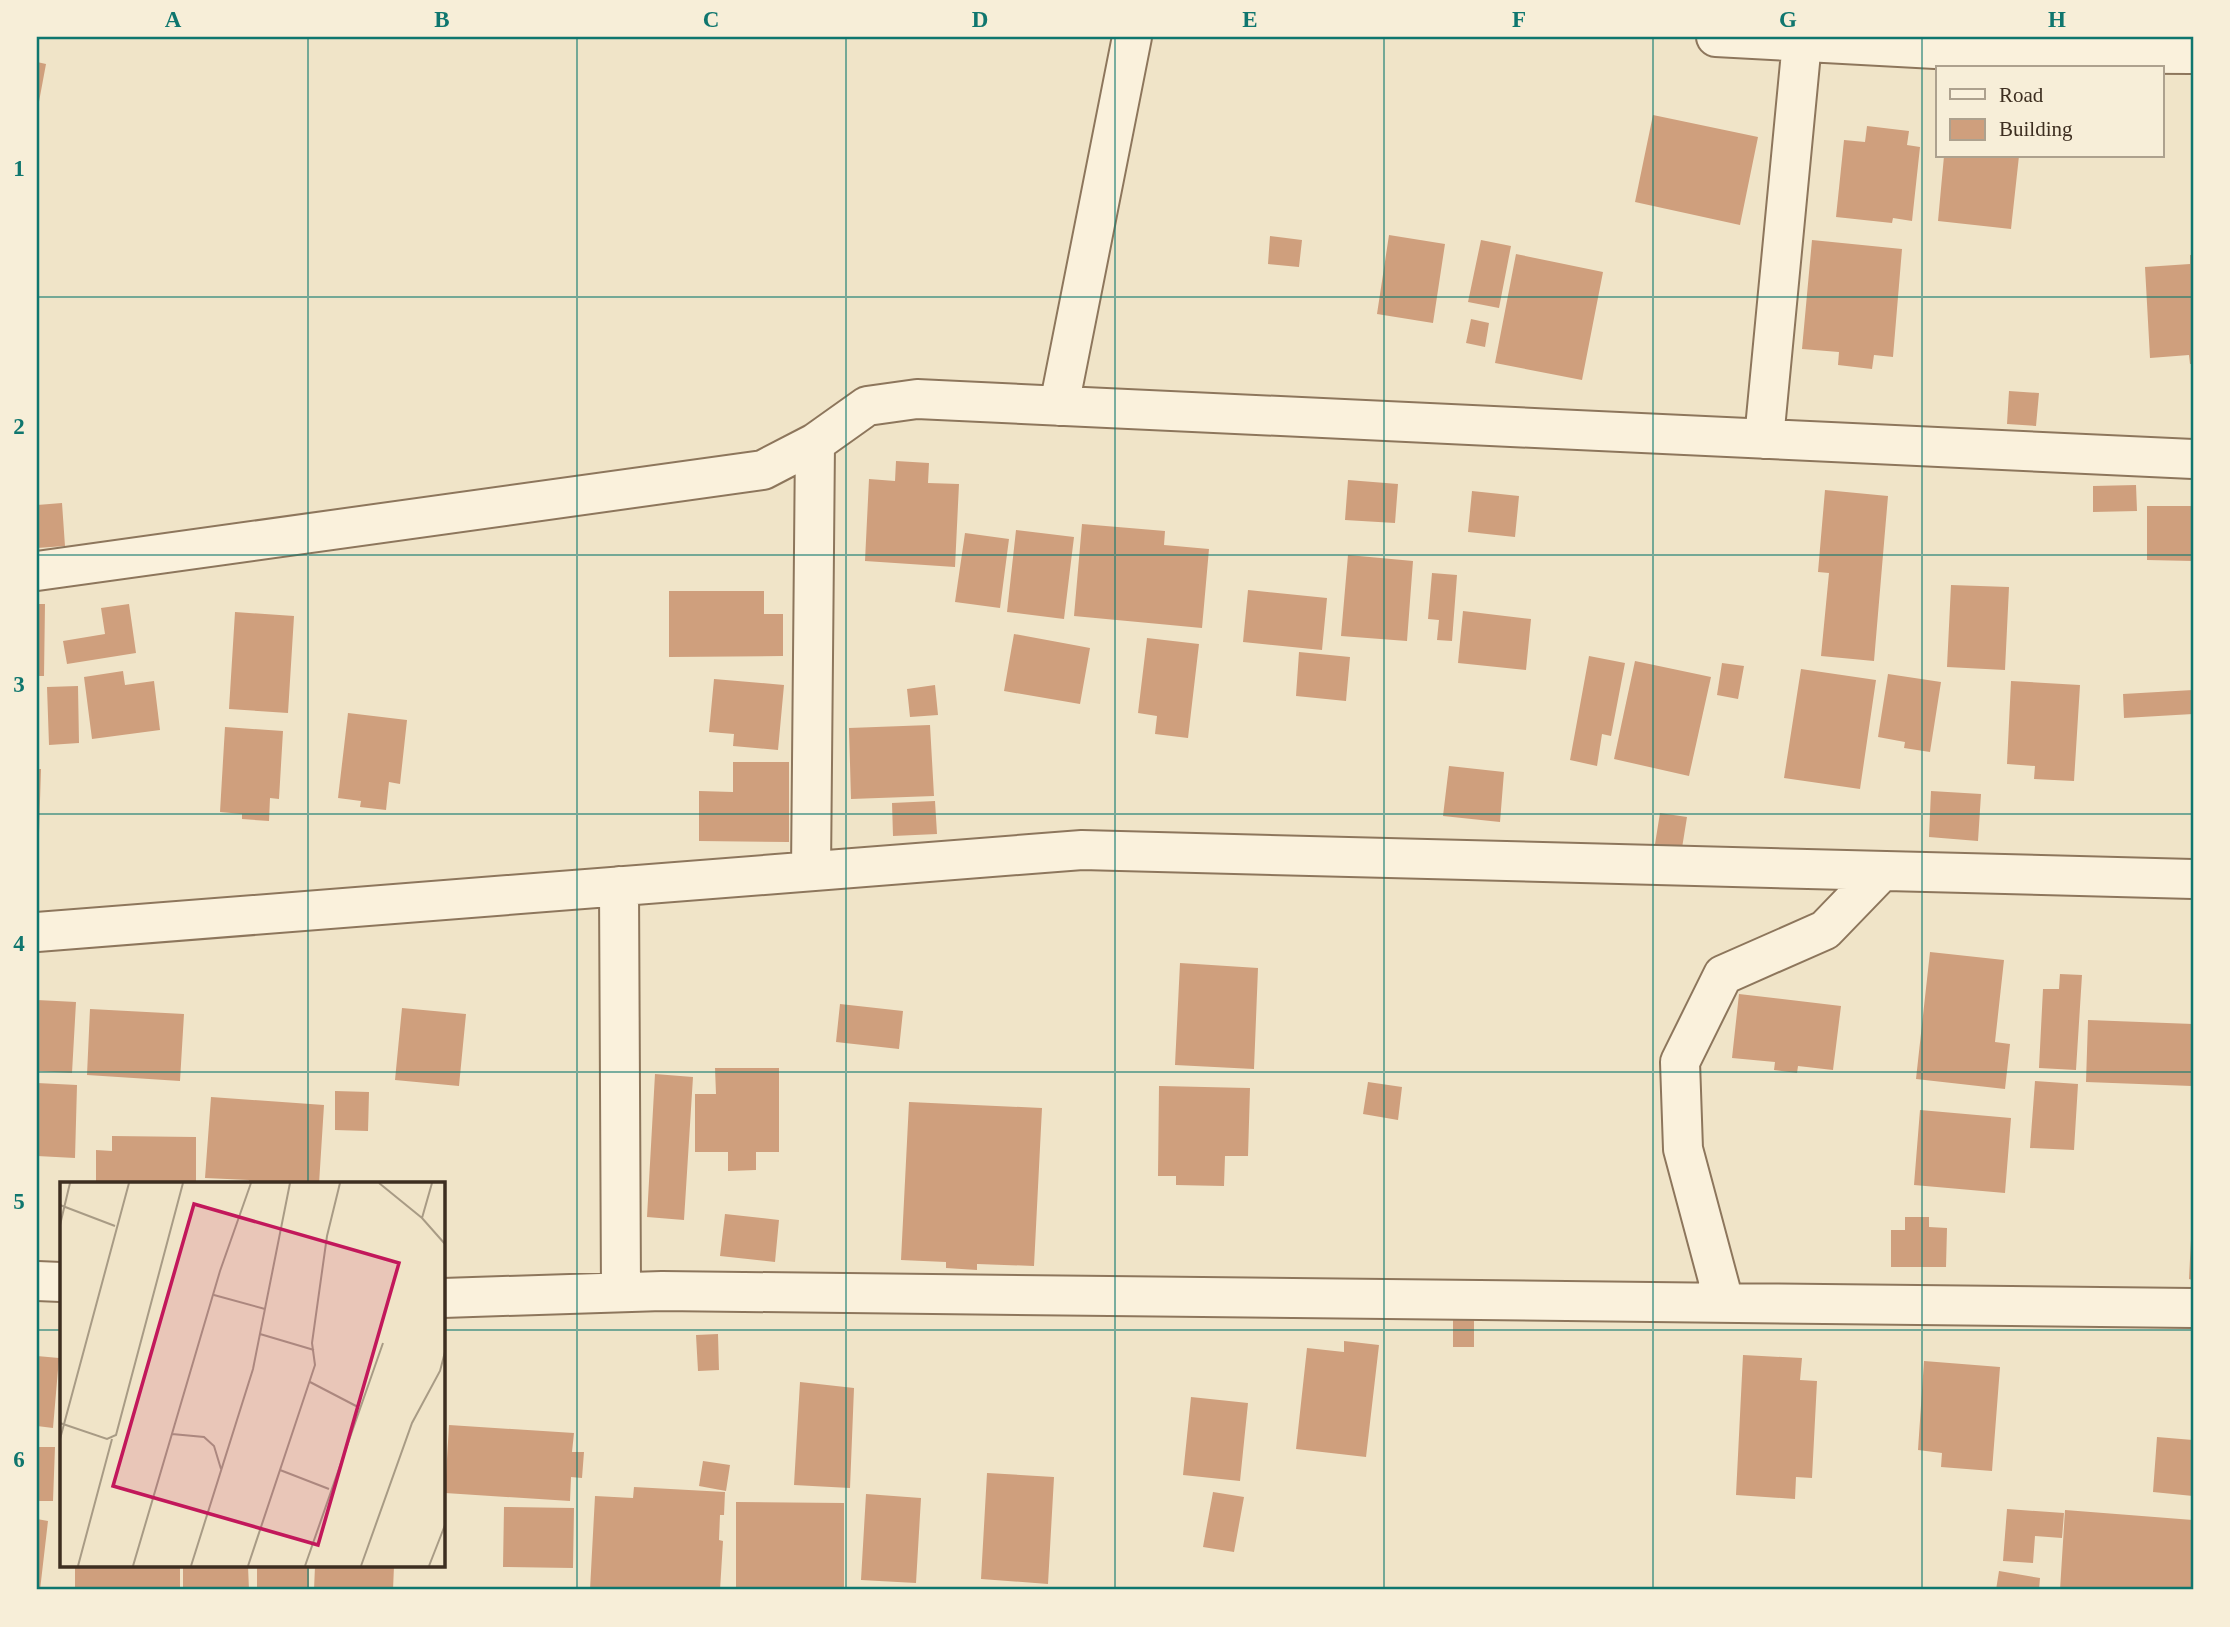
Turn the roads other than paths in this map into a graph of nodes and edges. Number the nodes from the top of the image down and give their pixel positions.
1 (1132, 37) edge
2 (1716, 37) edge
3 (1801, 42) junction
4 (2193, 54) edge
5 (1059, 406) junction
6 (1764, 439) junction
7 (815, 443) junction
8 (2193, 458) edge
9 (37, 571) edge
10 (811, 871) junction
11 (1882, 871) junction
12 (2193, 879) edge
13 (619, 886) junction
14 (37, 932) edge
15 (37, 1281) edge
16 (60, 1282) edge
17 (621, 1291) junction
18 (444, 1298) edge
19 (1724, 1302) junction
20 (2193, 1308) edge

1 - 5 street
2 - 3 street
3 - 4 street
3 - 6 street
5 - 6 street
5 - 7 street
6 - 8 street
7 - 9 street
7 - 10 street
10 - 11 street
10 - 13 street
11 - 12 street
11 - 19 street
13 - 14 street
13 - 17 street
15 - 16 street
17 - 18 street
17 - 19 street
19 - 20 street

